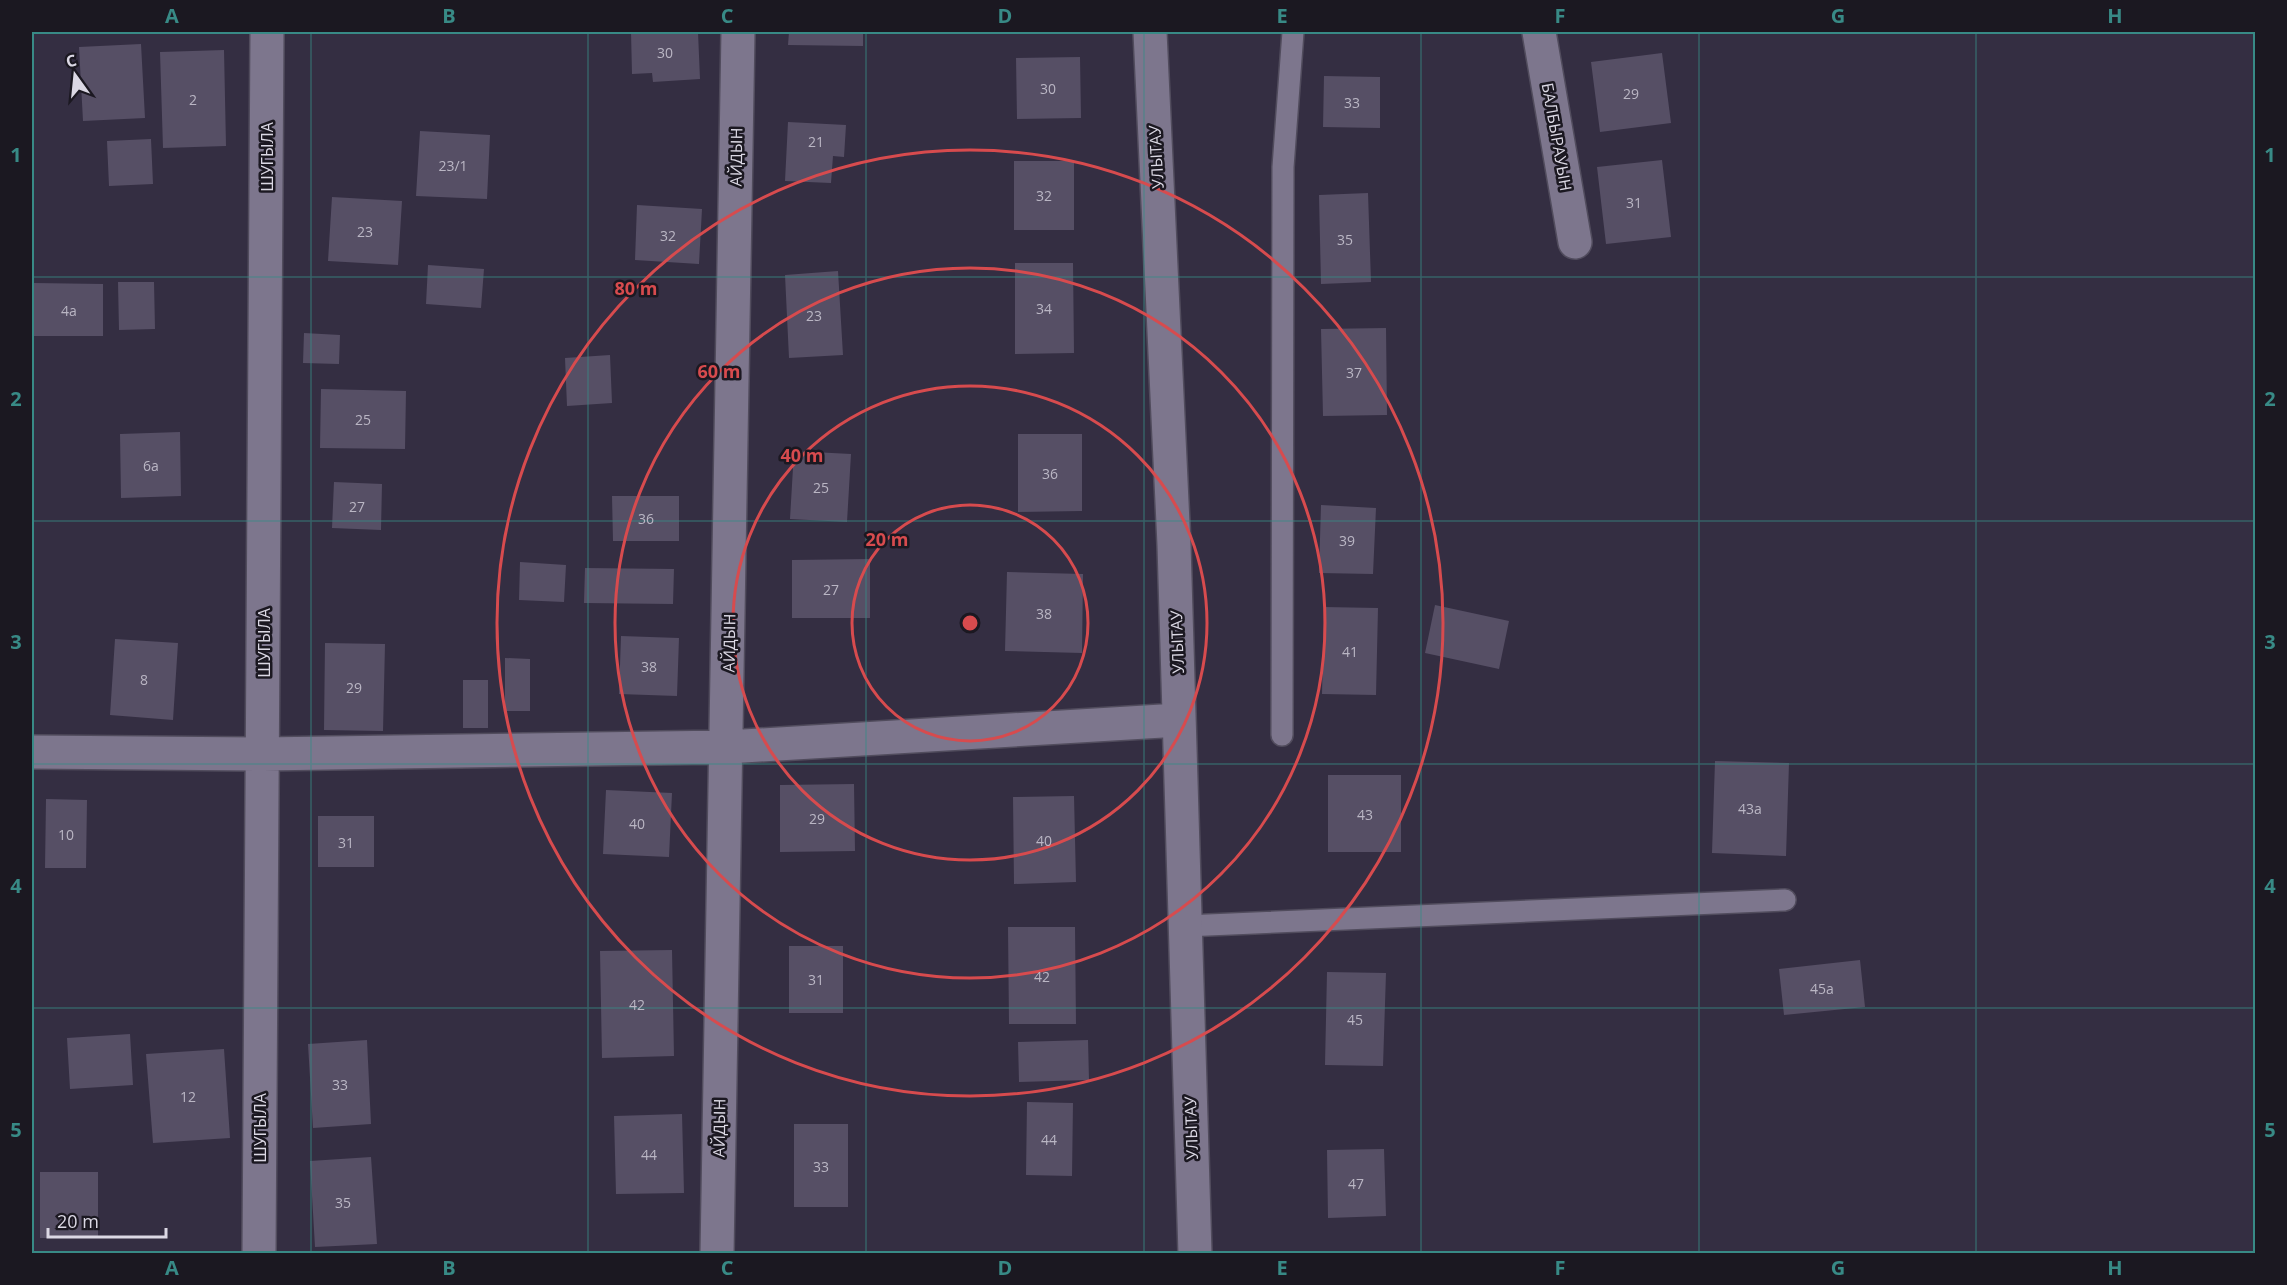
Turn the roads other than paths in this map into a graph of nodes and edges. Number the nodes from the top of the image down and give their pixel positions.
1 (267, 32) edge
2 (738, 32) edge
3 (1150, 32) edge
4 (1293, 32) edge
5 (1539, 32) edge
6 (1575, 242) dead end
7 (1179, 720) junction
8 (1282, 735) dead end
9 (727, 747) junction
10 (32, 752) edge
11 (263, 754) junction
12 (1785, 900) dead end
13 (1185, 926) junction
14 (259, 1254) edge
15 (717, 1254) edge
16 (1195, 1254) edge

1 - 11 street, ШУГЫЛА
2 - 9 street, АЙДЫН
3 - 7 street, УЛЫТАУ
4 - 8 lane
5 - 6 street, БАЛБЫРАУЫН
7 - 9 street
7 - 13 street, УЛЫТАУ
9 - 11 street
9 - 15 street, АЙДЫН
10 - 11 street
11 - 14 street, ШУГЫЛА
12 - 13 lane
13 - 16 street, УЛЫТАУ

